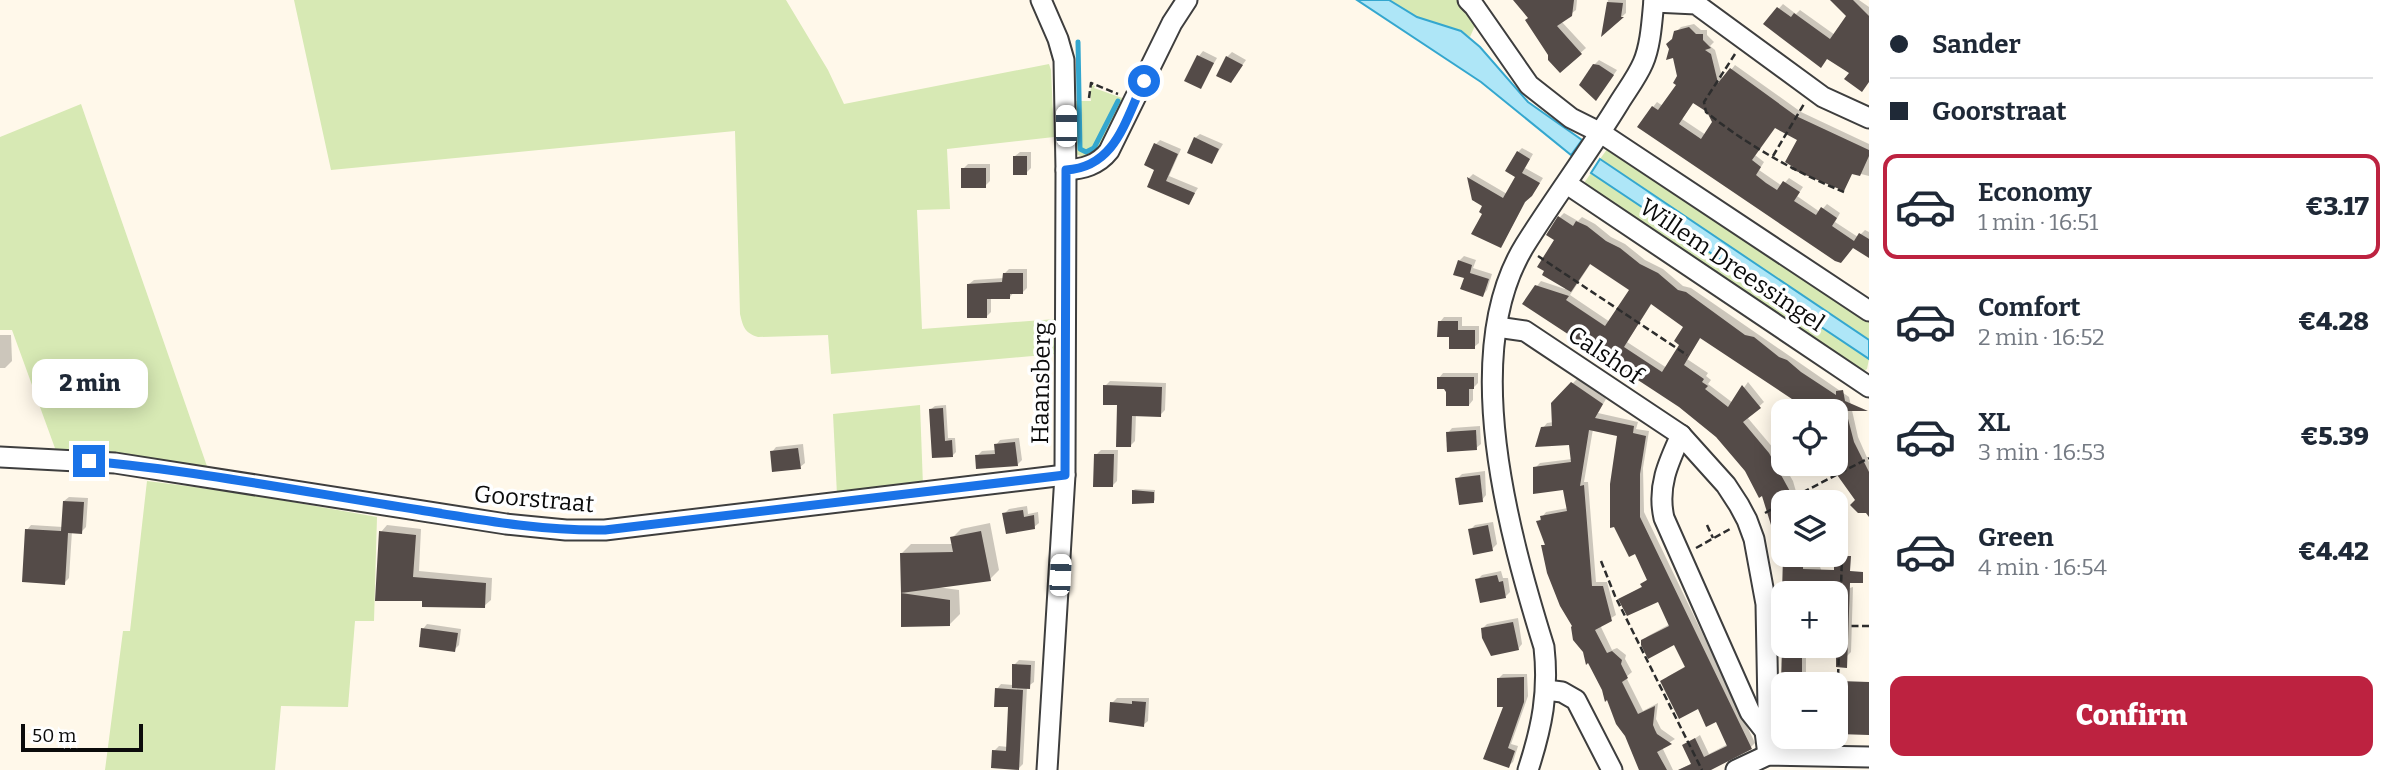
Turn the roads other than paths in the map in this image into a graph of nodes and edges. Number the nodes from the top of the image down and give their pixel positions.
1 (1041, 0) edge
2 (1187, 0) edge
3 (1468, 0) edge
4 (1654, 1) edge
5 (1869, 118) edge
6 (1601, 133) junction
7 (1066, 170) junction
8 (1567, 184) junction
9 (1869, 311) edge
10 (1497, 327) junction
11 (1869, 387) edge
12 (1681, 435) junction
13 (0, 457) edge
14 (1065, 475) junction
15 (1546, 690) junction
16 (1765, 731) junction
17 (1768, 755) junction
18 (1869, 757) edge
19 (1047, 770) edge
20 (1528, 770) edge
21 (1612, 770) edge
22 (1736, 770) edge

1 - 7 street, Haansberg
2 - 7 street
3 - 6 street, Willem Dreessingel
4 - 5 street
4 - 6 street
6 - 8 street
6 - 9 street, Willem Dreessingel
7 - 14 street, Haansberg
8 - 10 street
8 - 11 street, Willem Dreessingel
10 - 12 street, Calshof
10 - 15 street
12 - 16 street, Calshof
12 - 16 street, Calshof
13 - 14 street, Goorstraat
14 - 19 street, Haansberg
15 - 20 street
15 - 21 street
16 - 17 street, Calshof
17 - 18 street
17 - 22 street

